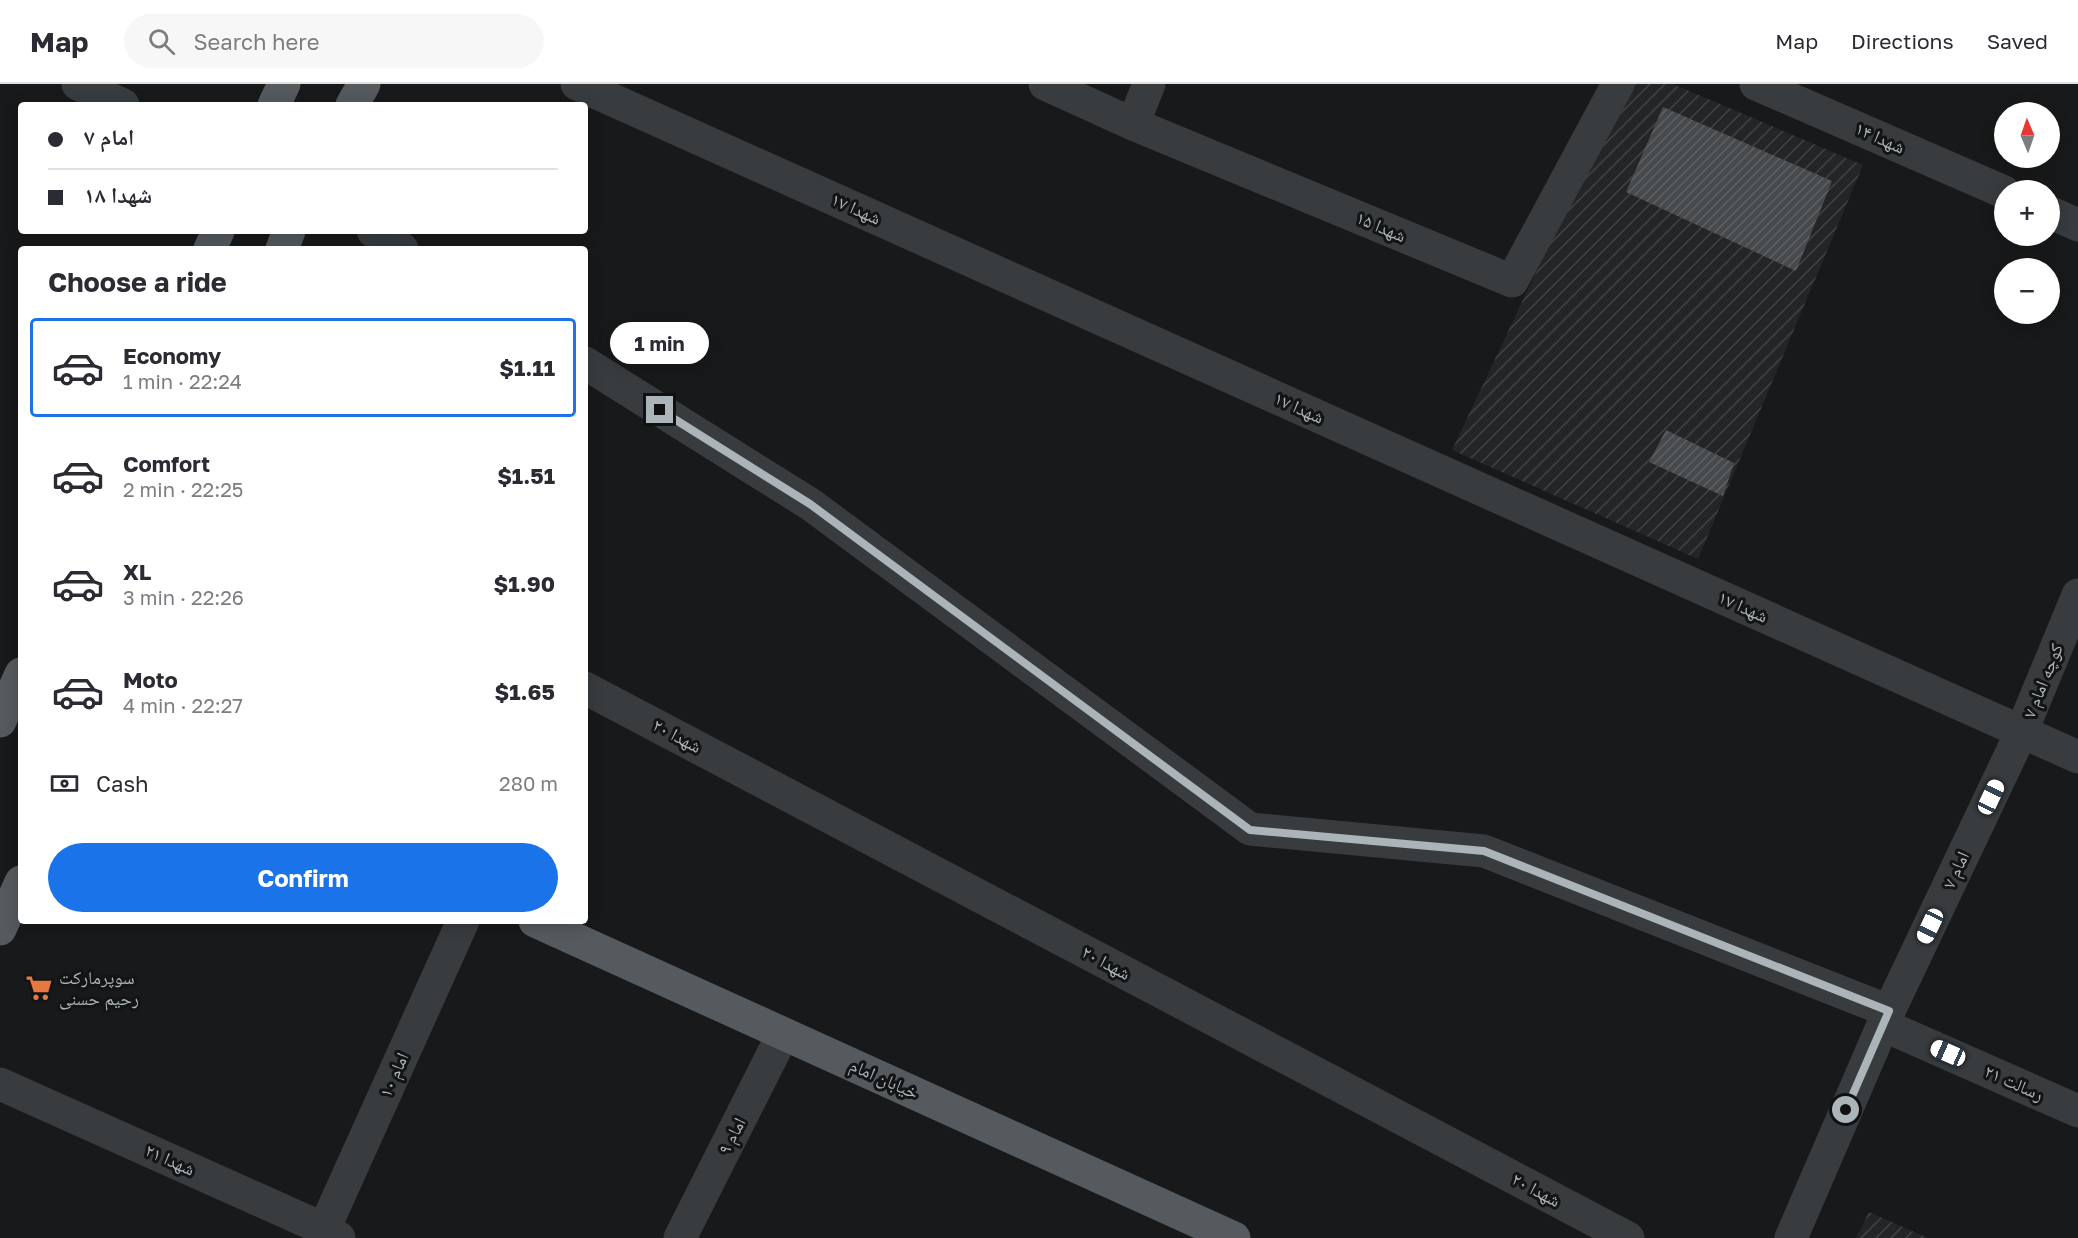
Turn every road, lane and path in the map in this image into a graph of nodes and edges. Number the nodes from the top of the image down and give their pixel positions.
1 (78, 84) edge
2 (284, 84) edge
3 (364, 84) edge
4 (577, 84) edge
5 (1045, 84) edge
6 (1149, 84) edge
7 (1618, 84) edge
8 (1756, 84) edge
9 (117, 102) edge
10 (275, 102) edge
11 (354, 102) edge
12 (1132, 124) junction
13 (1994, 188) edge
14 (2060, 217) edge
15 (2078, 225) edge
16 (379, 234) edge
17 (397, 246) edge
18 (588, 365) edge
19 (2078, 596) edge
20 (14, 682) edge
21 (588, 690) edge
22 (0, 721) edge
23 (2021, 732) junction
24 (2078, 757) edge
25 (18, 889) edge
26 (462, 924) edge
27 (542, 924) edge
28 (0, 929) edge
29 (1886, 1018) junction
30 (783, 1034) junction
31 (0, 1084) edge
32 (2078, 1111) edge
33 (332, 1234) edge
34 (680, 1238) edge
35 (1234, 1238) edge
36 (1628, 1238) edge
37 (1791, 1238) edge

1 - 9 street
2 - 10 main road
3 - 11 main road
4 - 23 street, شهدا ۱۷
5 - 12 street, شهدا ۱۵
6 - 12 street
7 - 12 street, شهدا ۱۵
8 - 13 street, شهدا ۱۴
14 - 15 street
16 - 17 street
18 - 29 street, رسالت ۲۱
19 - 23 street, کوچه امام ۷
20 - 22 main road
21 - 36 street, شهدا ۲۰
23 - 24 street, شهدا ۱۷
23 - 29 street, امام ۷
25 - 28 main road
26 - 33 street, امام ۱۰
27 - 30 main road, خیابان امام
29 - 32 street, رسالت ۲۱
29 - 37 street, امام ۷
30 - 34 street, امام ۹
30 - 35 main road, خیابان امام
31 - 33 street, شهدا ۲۱

